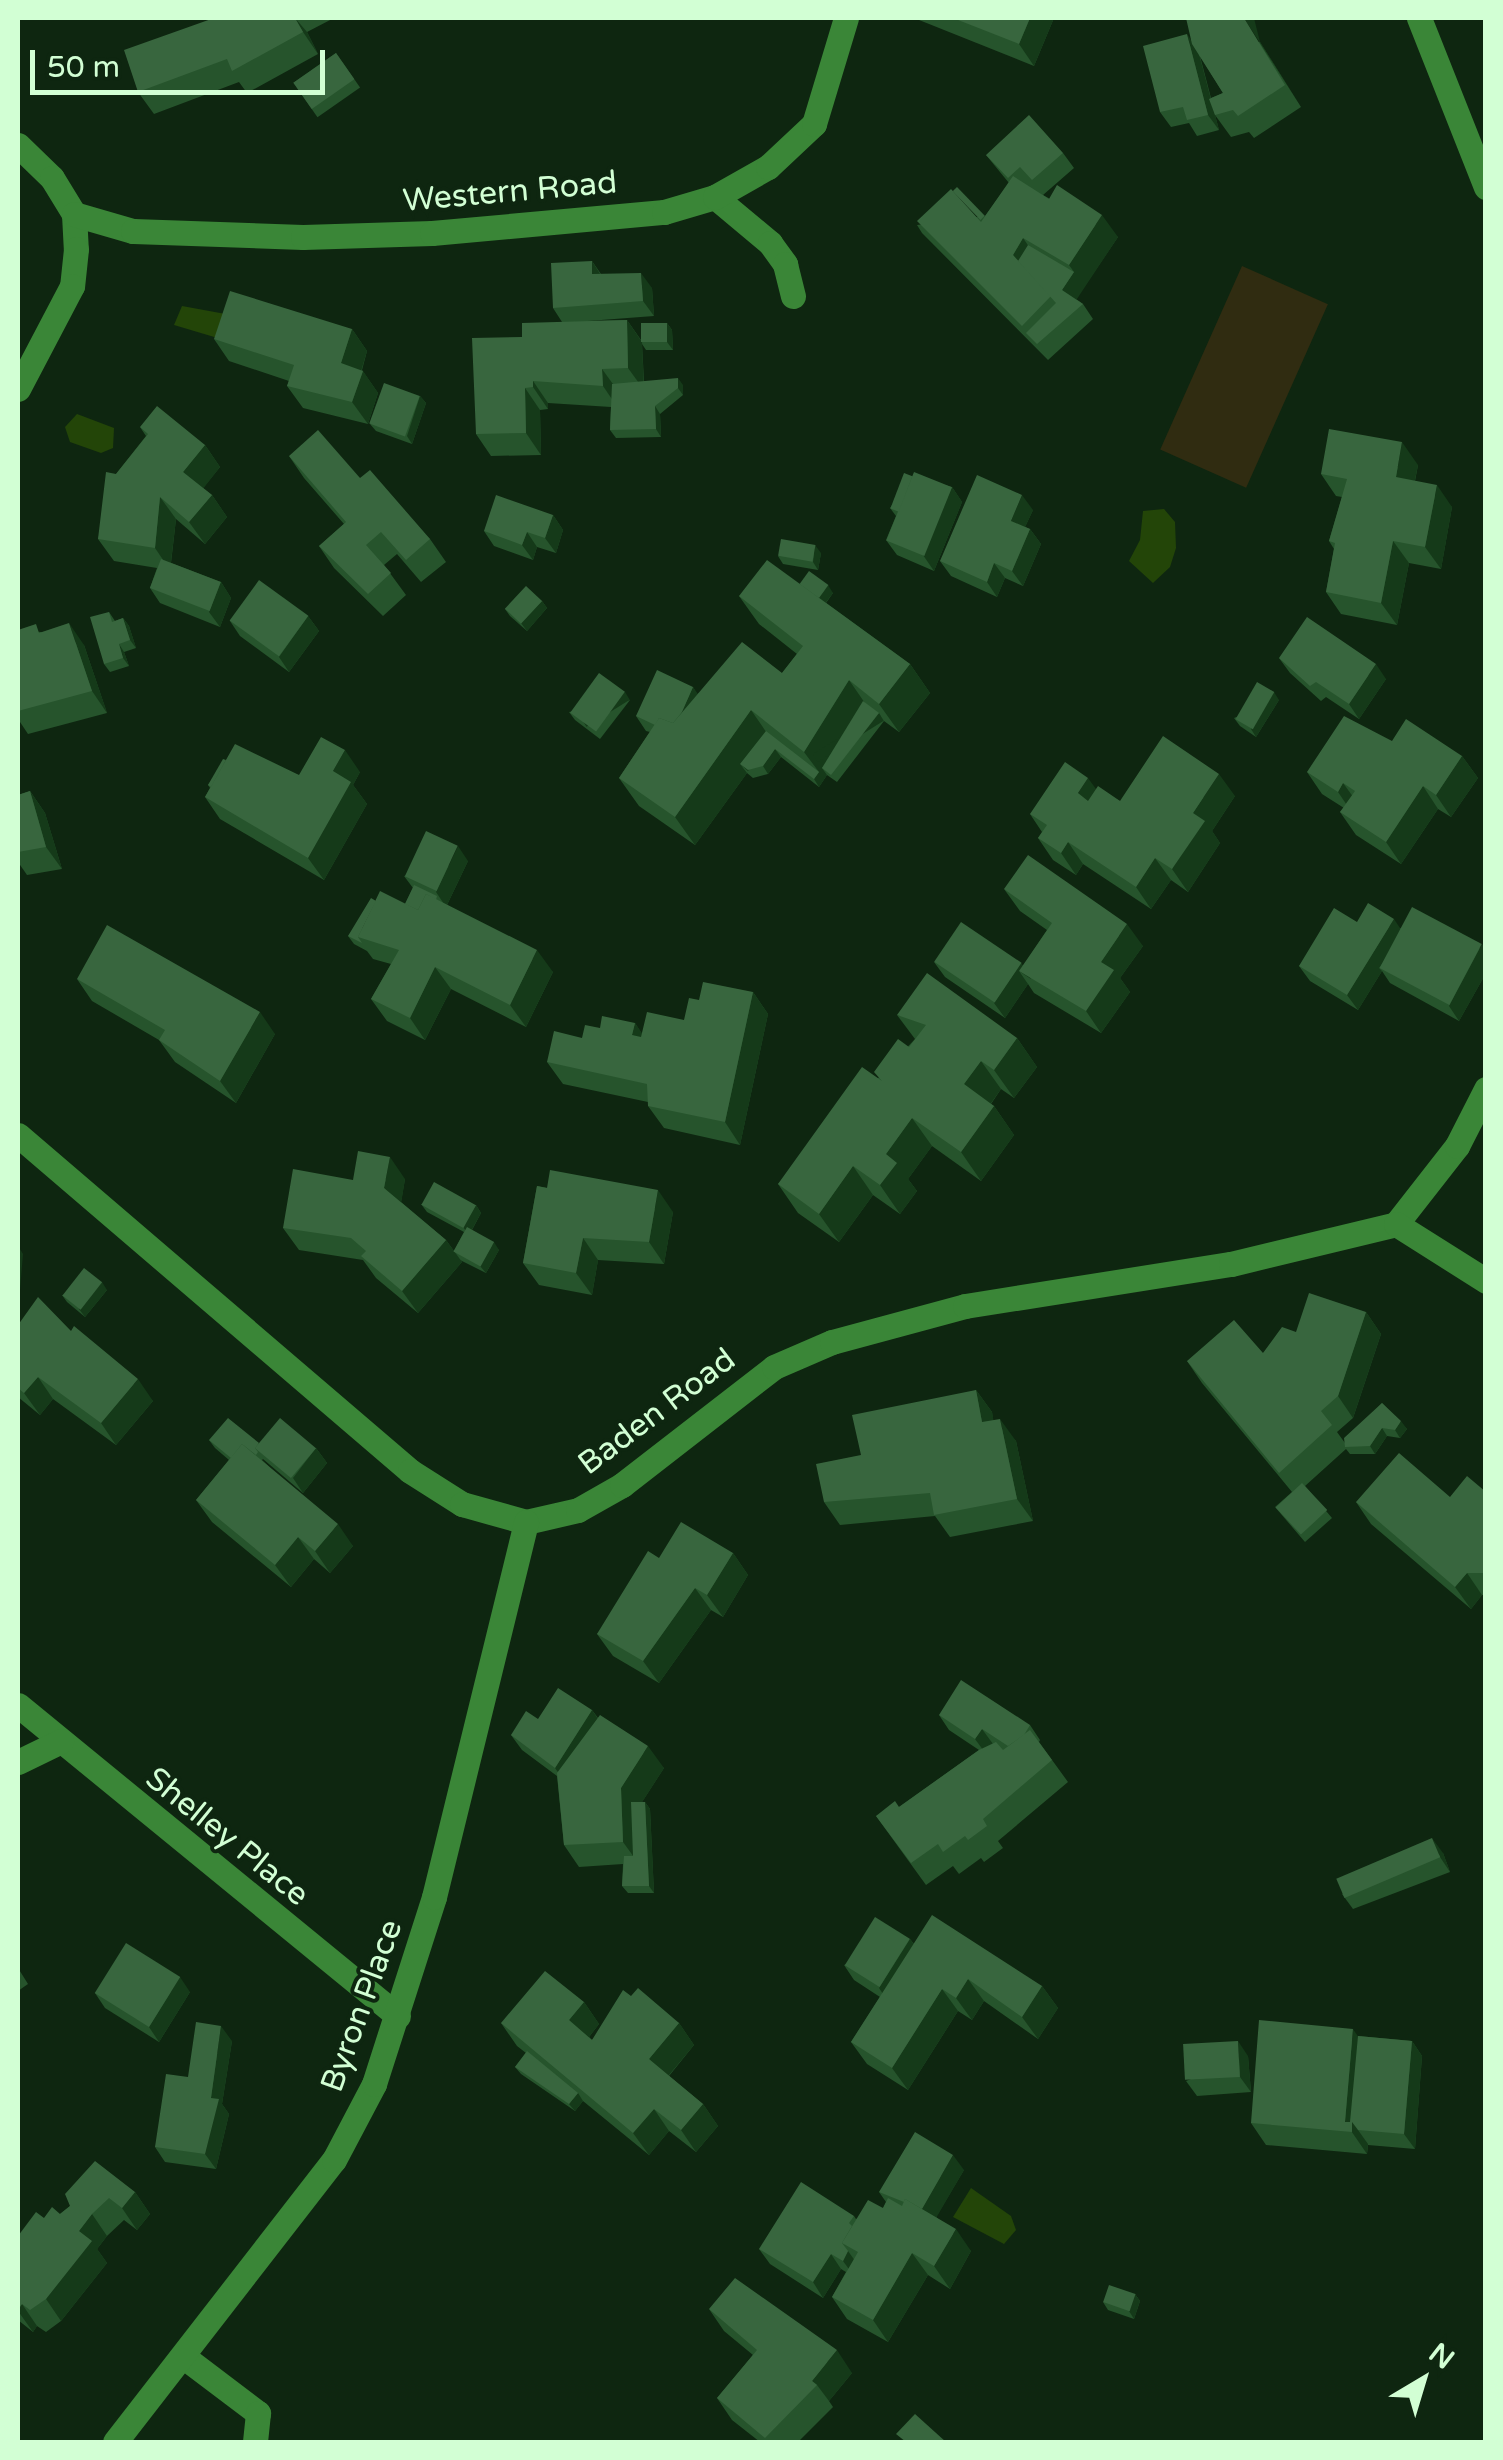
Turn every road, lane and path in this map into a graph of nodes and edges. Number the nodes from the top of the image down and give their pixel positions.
1 (846, 18) edge
2 (1419, 18) edge
3 (18, 145) edge
4 (1485, 182) edge
5 (715, 197) junction
6 (74, 214) junction
7 (793, 296) dead end
8 (18, 388) edge
9 (1486, 1089) edge
10 (18, 1135) edge
11 (1396, 1224) junction
12 (1486, 1281) edge
13 (526, 1522) junction
14 (18, 1705) edge
15 (60, 1742) junction
16 (18, 1762) edge
17 (398, 2016) junction
18 (184, 2357) junction
19 (115, 2442) edge
20 (255, 2442) edge

1 - 5 street, Western Road
2 - 4 street
3 - 6 street
5 - 6 street, Western Road
5 - 7 street
6 - 8 street
9 - 11 street
10 - 13 street, Baden Road
11 - 12 street
11 - 13 street, Baden Road
13 - 17 street, Byron Place
14 - 15 street, Shelley Place
15 - 16 street
15 - 17 street, Shelley Place
17 - 18 street, Byron Place
18 - 19 street, Byron Place
18 - 20 street

